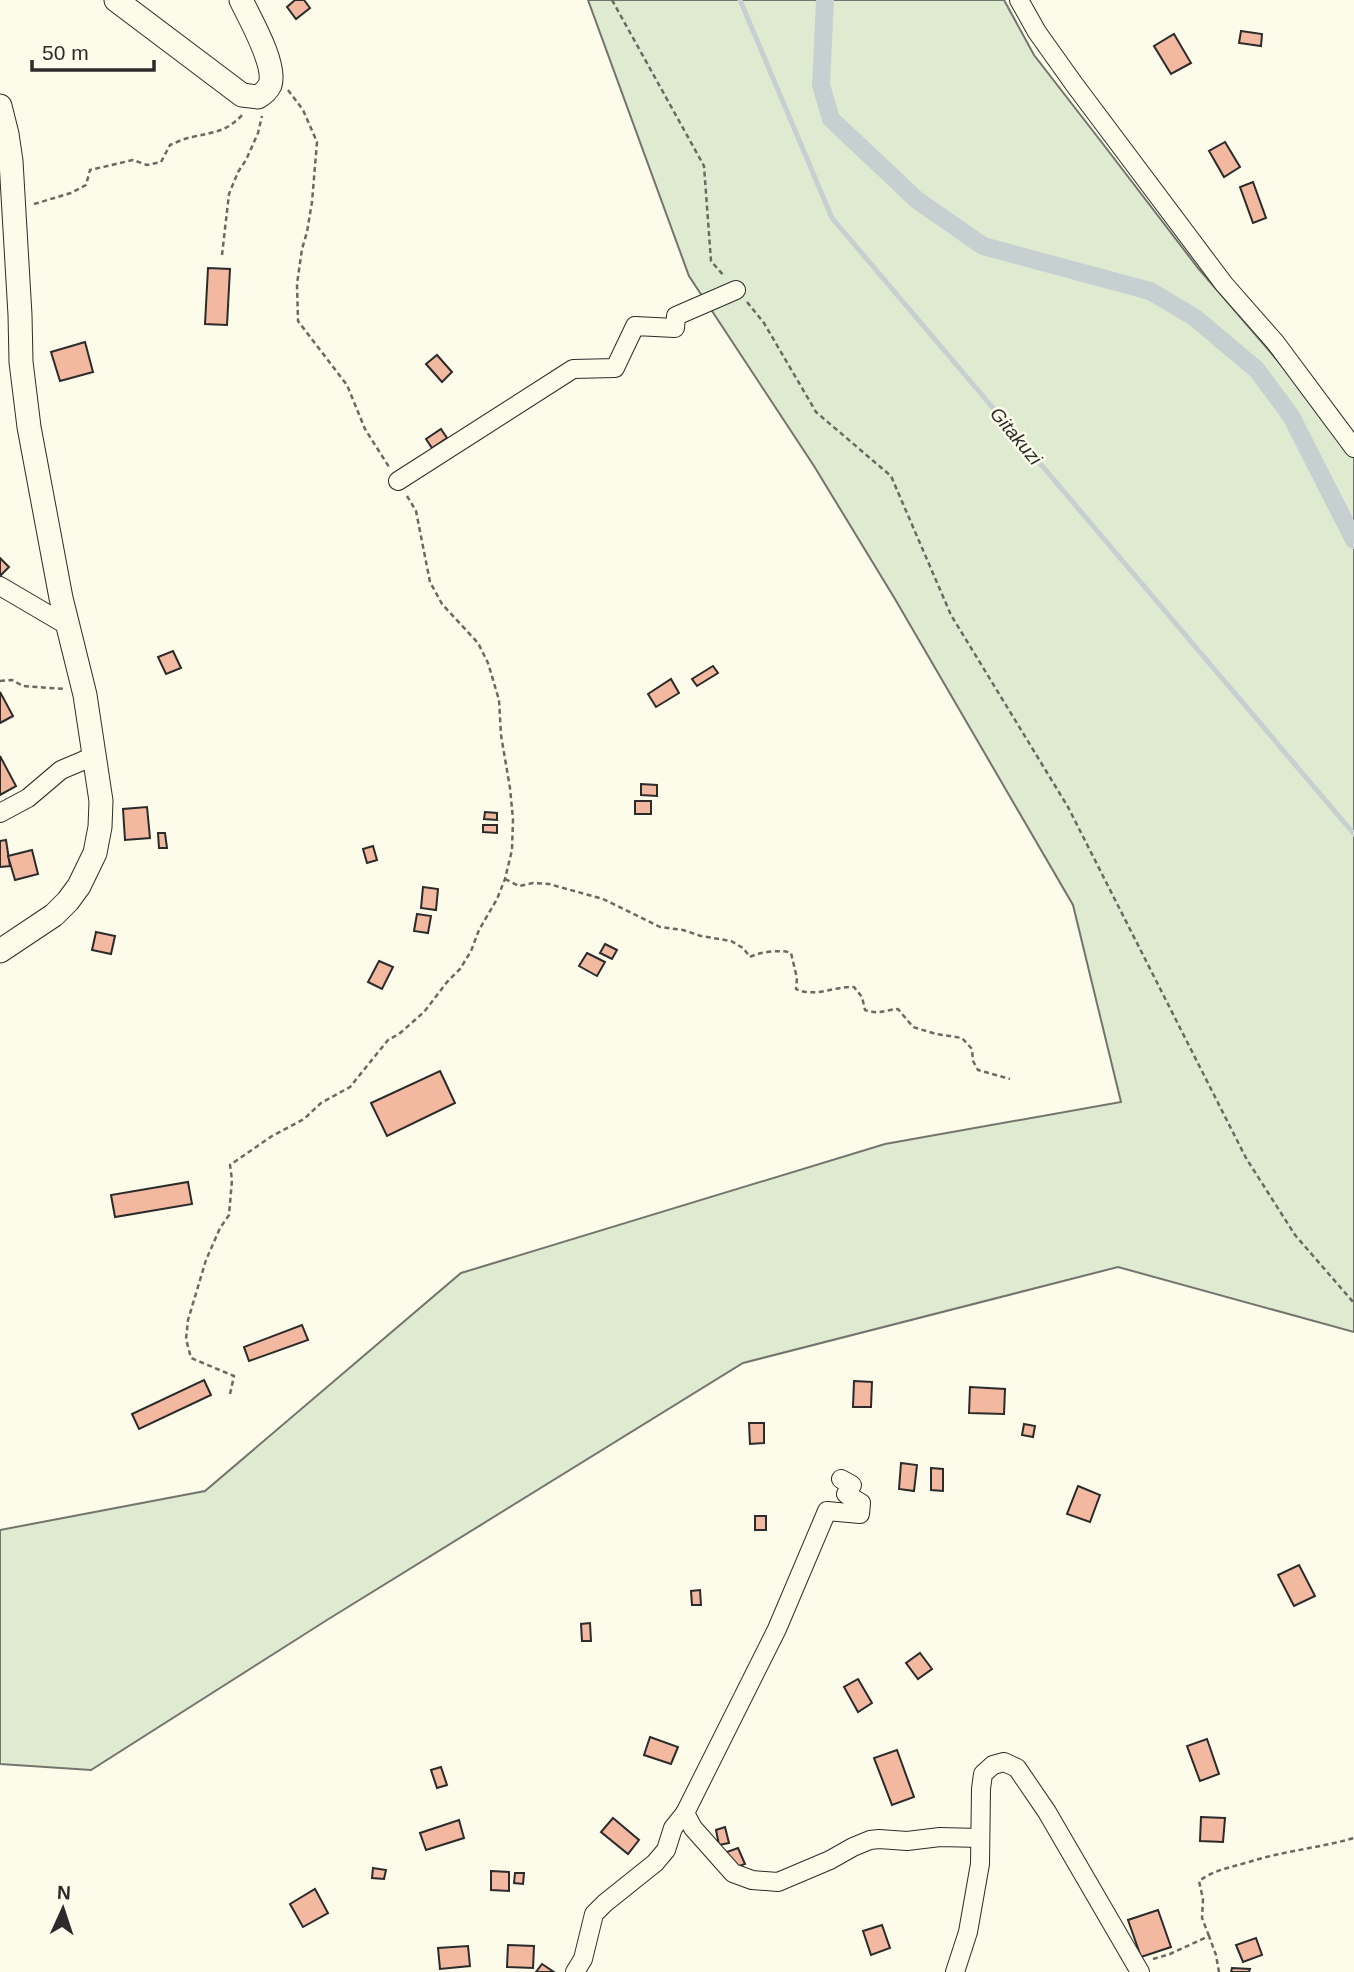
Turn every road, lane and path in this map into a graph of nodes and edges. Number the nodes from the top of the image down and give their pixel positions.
1 (116, 0) edge
2 (241, 0) edge
3 (612, 0) edge
4 (1019, 0) edge
5 (260, 90) junction
6 (0, 106) edge
7 (6, 176) edge
8 (14, 218) junction
9 (222, 255) dead end
10 (736, 290) junction
11 (1354, 447) edge
12 (398, 481) junction
13 (0, 586) edge
14 (68, 626) junction
15 (0, 681) edge
16 (82, 685) junction
17 (94, 756) junction
18 (0, 813) edge
19 (505, 879) junction
20 (0, 951) edge
21 (1010, 1079) dead end
22 (1354, 1303) edge
23 (230, 1394) dead end
24 (841, 1479) dead end
25 (685, 1813) junction
26 (980, 1838) junction
27 (1354, 1838) edge
28 (1209, 1936) junction
29 (1138, 1968) edge
30 (575, 1972) edge
31 (955, 1972) edge
32 (1219, 1972) edge

1 - 5 main road
2 - 5 main road
3 - 10 path
4 - 11 street
5 - 8 path
5 - 9 path
5 - 12 path
6 - 7 main road
7 - 8 main road
8 - 14 main road
10 - 12 street
10 - 22 path
12 - 19 path
13 - 14 street
14 - 16 main road
15 - 16 path
16 - 17 main road
17 - 18 street
17 - 20 main road
19 - 21 path
19 - 23 path
24 - 25 street
25 - 26 street
25 - 30 street
26 - 29 street
26 - 31 street
27 - 28 path
28 - 29 path
28 - 32 path

